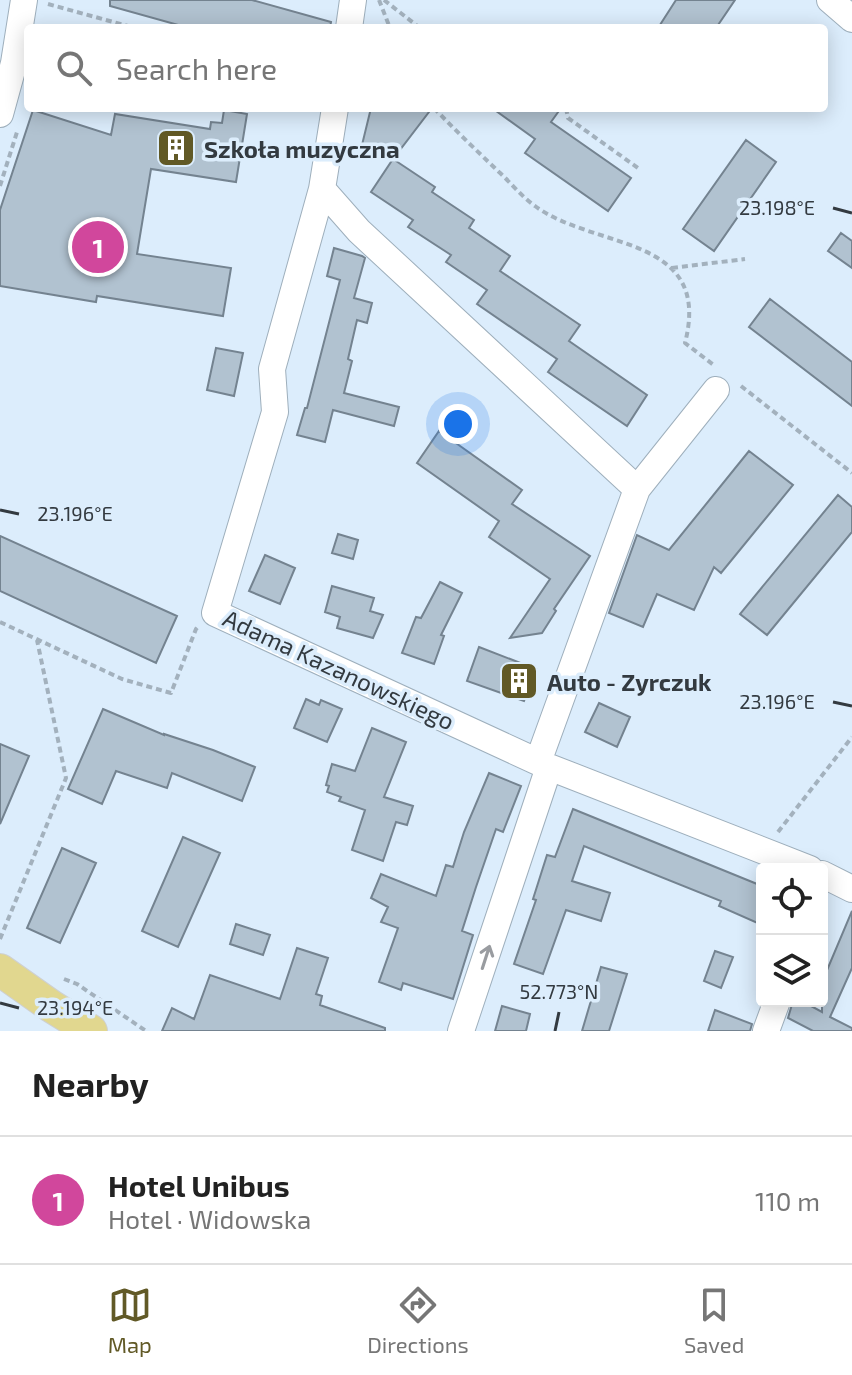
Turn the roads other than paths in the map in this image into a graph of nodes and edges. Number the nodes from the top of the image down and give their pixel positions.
1 (353, 0) edge
2 (830, 0) edge
3 (35, 2) edge
4 (852, 19) edge
5 (27, 24) edge
6 (350, 24) edge
7 (24, 34) edge
8 (334, 112) edge
9 (10, 119) edge
10 (322, 189) junction
11 (723, 381) road end
12 (637, 489) junction
13 (544, 764) junction
14 (792, 863) edge
15 (828, 879) edge
16 (852, 889) edge
17 (0, 970) edge
18 (775, 1007) edge
19 (91, 1031) edge
20 (461, 1031) edge
21 (766, 1031) edge

1 - 6 street
2 - 4 street
3 - 5 street
7 - 9 street
8 - 10 street, Adama Kazanowskiego
10 - 12 street
10 - 13 street, Adama Kazanowskiego
11 - 12 street
12 - 13 street
13 - 14 street, Adama Kazanowskiego
20 -> 13 street
15 - 16 street, Adama Kazanowskiego
17 - 19 main road
18 - 21 street

